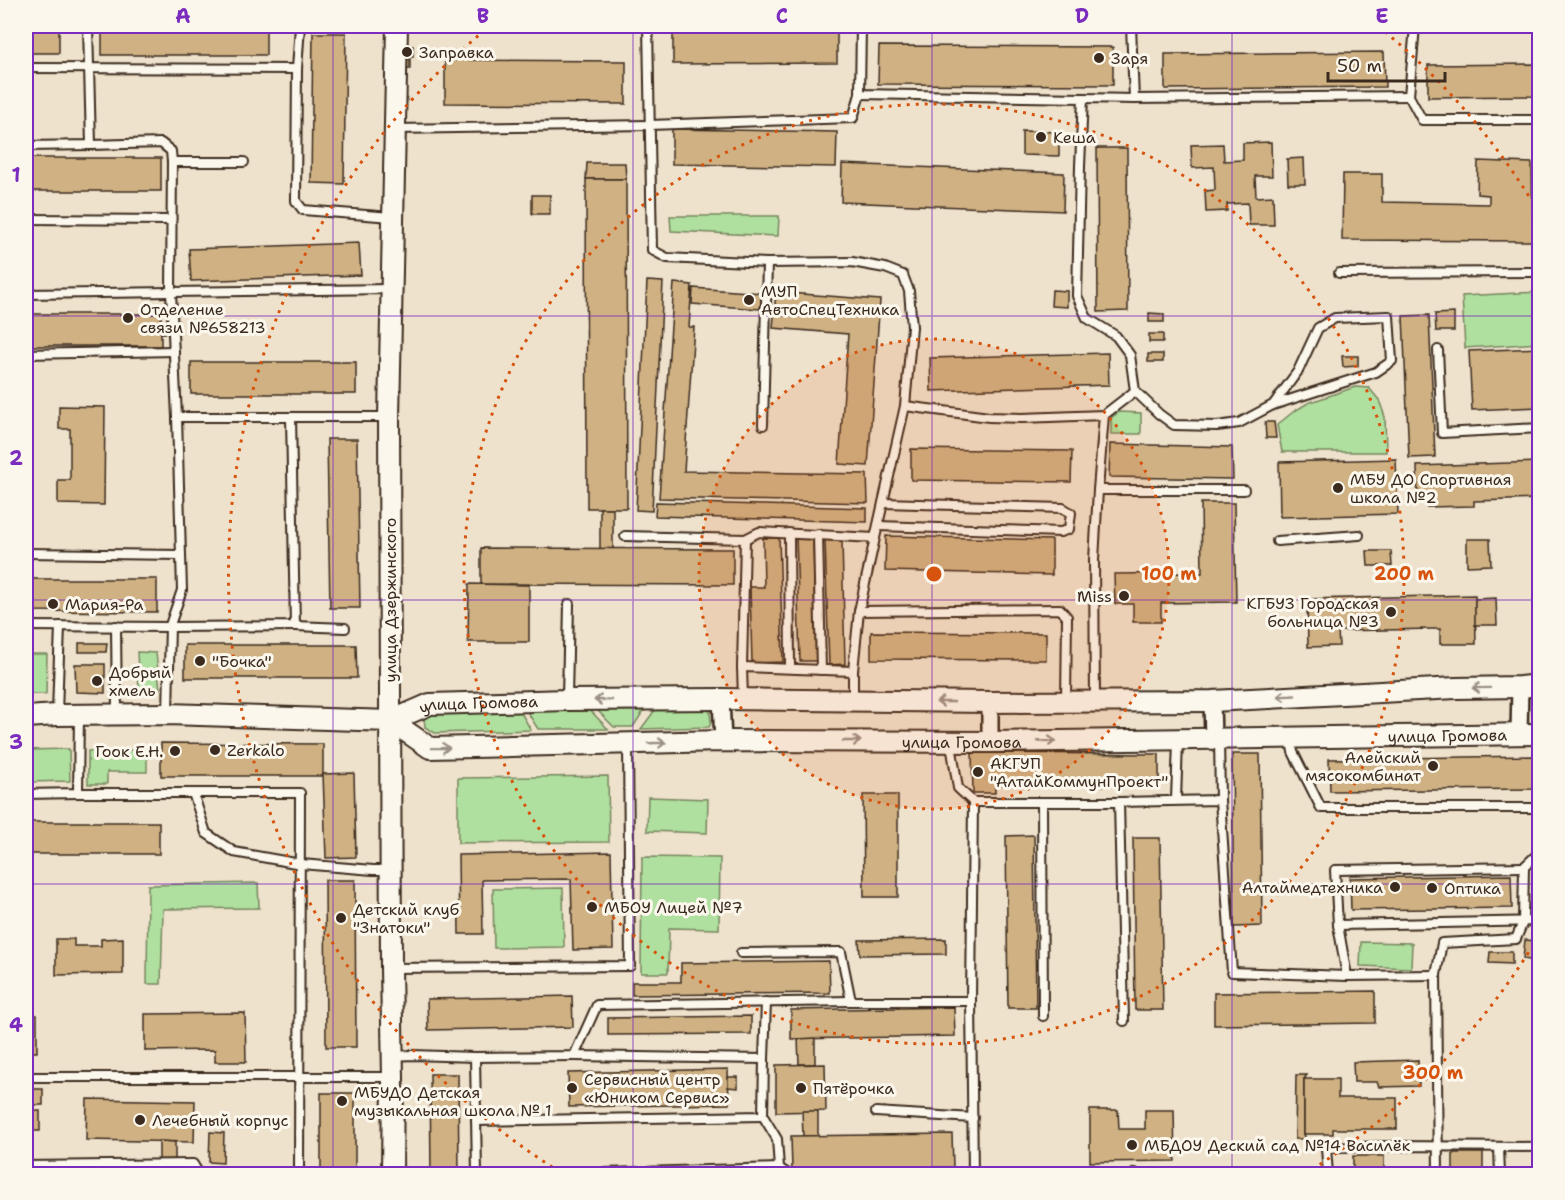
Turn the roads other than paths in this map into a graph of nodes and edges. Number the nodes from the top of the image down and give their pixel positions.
1 (88, 26) edge
2 (300, 26) edge
3 (397, 26) edge
4 (648, 26) edge
5 (861, 26) edge
6 (1131, 26) edge
7 (1415, 26) edge
8 (89, 67) junction
9 (26, 68) edge
10 (297, 69) junction
11 (861, 94) junction
12 (1409, 96) junction
13 (1083, 98) junction
14 (1134, 99) junction
15 (1539, 120) edge
16 (649, 124) junction
17 (394, 129) junction
18 (91, 145) junction
19 (26, 146) edge
20 (172, 162) junction
21 (244, 162) dead end
22 (393, 217) junction
23 (26, 219) edge
24 (171, 220) junction
25 (767, 263) junction
26 (1539, 272) edge
27 (1339, 273) dead end
28 (391, 289) junction
29 (171, 292) junction
30 (26, 294) edge
31 (1438, 350) dead end
32 (174, 351) junction
33 (26, 354) edge
34 (1135, 391) junction
35 (1273, 405) junction
36 (905, 406) junction
37 (1104, 415) junction
38 (177, 417) junction
39 (291, 417) junction
40 (389, 417) junction
41 (763, 425) dead end
42 (1539, 428) edge
43 (1098, 490) junction
44 (1244, 490) dead end
45 (884, 503) junction
46 (878, 526) junction
47 (789, 533) junction
48 (818, 534) junction
49 (1359, 535) dead end
50 (626, 536) dead end
51 (875, 538) junction
52 (745, 540) junction
53 (1277, 541) dead end
54 (26, 554) edge
55 (181, 555) junction
56 (569, 604) dead end
57 (859, 611) junction
58 (26, 626) edge
59 (60, 626) junction
60 (116, 626) junction
61 (295, 626) junction
62 (170, 627) junction
63 (345, 628) dead end
64 (742, 667) junction
65 (790, 668) junction
66 (821, 670) junction
67 (854, 671) junction
68 (1530, 686) edge
69 (721, 699) junction
70 (567, 700) junction
71 (743, 700) junction
72 (853, 701) junction
73 (1066, 701) junction
74 (1095, 701) junction
75 (1212, 701) junction
76 (990, 702) junction
77 (117, 714) junction
78 (168, 714) junction
79 (57, 715) junction
80 (79, 715) junction
81 (26, 717) edge
82 (391, 721) junction
83 (1519, 733) junction
84 (1539, 734) edge
85 (1178, 738) junction
86 (1216, 738) junction
87 (1290, 738) junction
88 (723, 741) junction
89 (951, 742) junction
90 (990, 742) junction
91 (627, 744) junction
92 (78, 793) junction
93 (193, 793) junction
94 (26, 794) edge
95 (1176, 800) junction
96 (1220, 800) junction
97 (973, 802) junction
98 (1042, 802) junction
99 (1119, 802) junction
100 (1539, 808) edge
101 (1539, 852) edge
102 (301, 864) junction
103 (1524, 867) junction
104 (391, 870) junction
105 (1539, 921) edge
106 (1523, 922) junction
107 (1338, 925) junction
108 (741, 953) dead end
109 (391, 968) junction
110 (1436, 975) junction
111 (1347, 976) junction
112 (851, 1001) junction
113 (971, 1001) junction
114 (766, 1002) junction
115 (1043, 1016) dead end
116 (1124, 1021) dead end
117 (393, 1056) junction
118 (574, 1056) junction
119 (476, 1057) junction
120 (764, 1059) junction
121 (26, 1077) edge
122 (393, 1077) junction
123 (300, 1078) junction
124 (876, 1112) dead end
125 (763, 1116) junction
126 (973, 1118) junction
127 (476, 1121) junction
128 (1438, 1146) junction
129 (1499, 1147) junction
130 (1539, 1147) edge
131 (26, 1166) edge
132 (779, 1168) junction
133 (200, 1174) edge
134 (299, 1174) edge
135 (392, 1174) edge
136 (477, 1174) edge
137 (569, 1174) edge
138 (788, 1174) edge
139 (974, 1174) edge
140 (1328, 1174) edge
141 (1438, 1174) edge
142 (1500, 1174) edge

1 - 8 lane
2 - 10 lane
3 - 17 street, улица Дзержинского
4 - 16 lane
5 - 11 lane
6 - 14 lane
7 - 12 lane
8 - 9 lane
8 - 10 lane
8 - 18 lane
10 - 22 lane
11 - 13 lane
11 - 16 lane
12 - 14 lane
12 - 15 lane
13 - 14 lane
13 - 34 lane
16 - 17 lane
16 - 25 lane
17 - 22 street, улица Дзержинского
18 - 19 lane
18 - 20 lane
20 - 21 lane
20 - 24 lane
22 - 28 street, улица Дзержинского
23 - 24 lane
24 - 29 lane
25 - 36 lane
25 - 41 lane
26 - 27 lane
28 - 29 lane
28 - 40 street, улица Дзержинского
29 - 30 lane
29 - 32 lane
31 - 42 lane
32 - 33 lane
32 - 38 lane
34 - 35 lane
34 - 37 lane
35 - 35 lane
36 - 37 lane
36 - 45 lane
37 - 43 lane
38 - 39 lane
38 - 55 lane
39 - 40 lane
39 - 61 lane
40 - 82 street, улица Дзержинского
43 - 44 lane
43 - 74 lane
45 - 46 lane
45 - 46 lane
46 - 51 lane
47 - 48 lane
47 - 52 lane
47 - 65 lane
48 - 51 lane
48 - 66 lane
49 - 53 lane
50 - 52 lane
51 - 57 lane
52 - 64 lane
54 - 55 lane
55 - 62 lane
56 - 70 lane
57 - 67 lane
57 - 73 lane
58 - 59 lane
59 - 60 lane
59 - 79 lane
60 - 62 lane
60 - 77 lane
61 - 62 lane
61 - 63 lane
62 - 78 lane
64 - 65 lane
64 - 71 lane
65 - 66 lane
66 - 67 lane
67 - 72 lane
68 -> 75 street, улица Громова
68 - 83 street
69 -> 70 street, улица Громова
69 - 71 street, улица Громова
69 - 88 street
70 - 82 street, улица Громова
71 - 72 street, улица Громова
76 -> 72 street, улица Громова
73 - 74 street, улица Громова
73 - 76 street, улица Громова
74 - 75 street, улица Громова
75 - 86 street
76 - 90 street
77 - 78 street, улица Громова
77 - 80 street, улица Громова
78 - 82 street, улица Громова
79 - 80 street, улица Громова
79 - 81 street, улица Громова
80 - 92 lane
82 -> 91 street, улица Громова
82 - 104 street, улица Дзержинского
83 - 84 street, улица Громова
83 - 87 street, улица Громова
85 - 86 street, улица Громова
90 -> 85 street, улица Громова
85 - 95 lane
86 - 87 street, улица Громова
86 - 96 lane
87 - 100 lane
88 -> 89 street, улица Громова
91 -> 88 street, улица Громова
89 - 90 street, улица Громова
89 - 97 lane
91 - 109 lane
92 - 93 lane
92 - 94 lane
93 - 102 lane
93 - 102 lane
95 - 96 lane
95 - 99 lane
96 - 111 lane
97 - 98 lane
97 - 113 lane
98 - 99 lane
98 - 115 lane
99 - 116 lane
101 - 103 lane
102 - 104 lane
102 - 123 lane
103 - 106 lane
103 - 107 lane
104 - 109 street, улица Дзержинского
105 - 106 lane
106 - 107 lane
106 - 110 lane
107 - 111 lane
108 - 112 lane
109 - 117 street, улица Дзержинского
110 - 111 lane
110 - 128 lane
112 - 113 lane
112 - 114 lane
113 - 126 lane
114 - 118 lane
114 - 120 lane
117 - 119 lane
117 - 122 street, улица Дзержинского
118 - 119 lane
118 - 120 lane
119 - 127 lane
120 - 125 lane
121 - 123 lane
122 - 123 lane
122 - 135 street, улица Дзержинского
123 - 134 lane
124 - 126 lane
125 - 127 lane
125 - 132 lane
126 - 139 lane
127 - 136 lane
128 - 129 lane
128 - 140 lane
128 - 141 lane
129 - 130 lane
129 - 142 lane
131 - 133 lane
132 - 137 lane
132 - 138 lane

